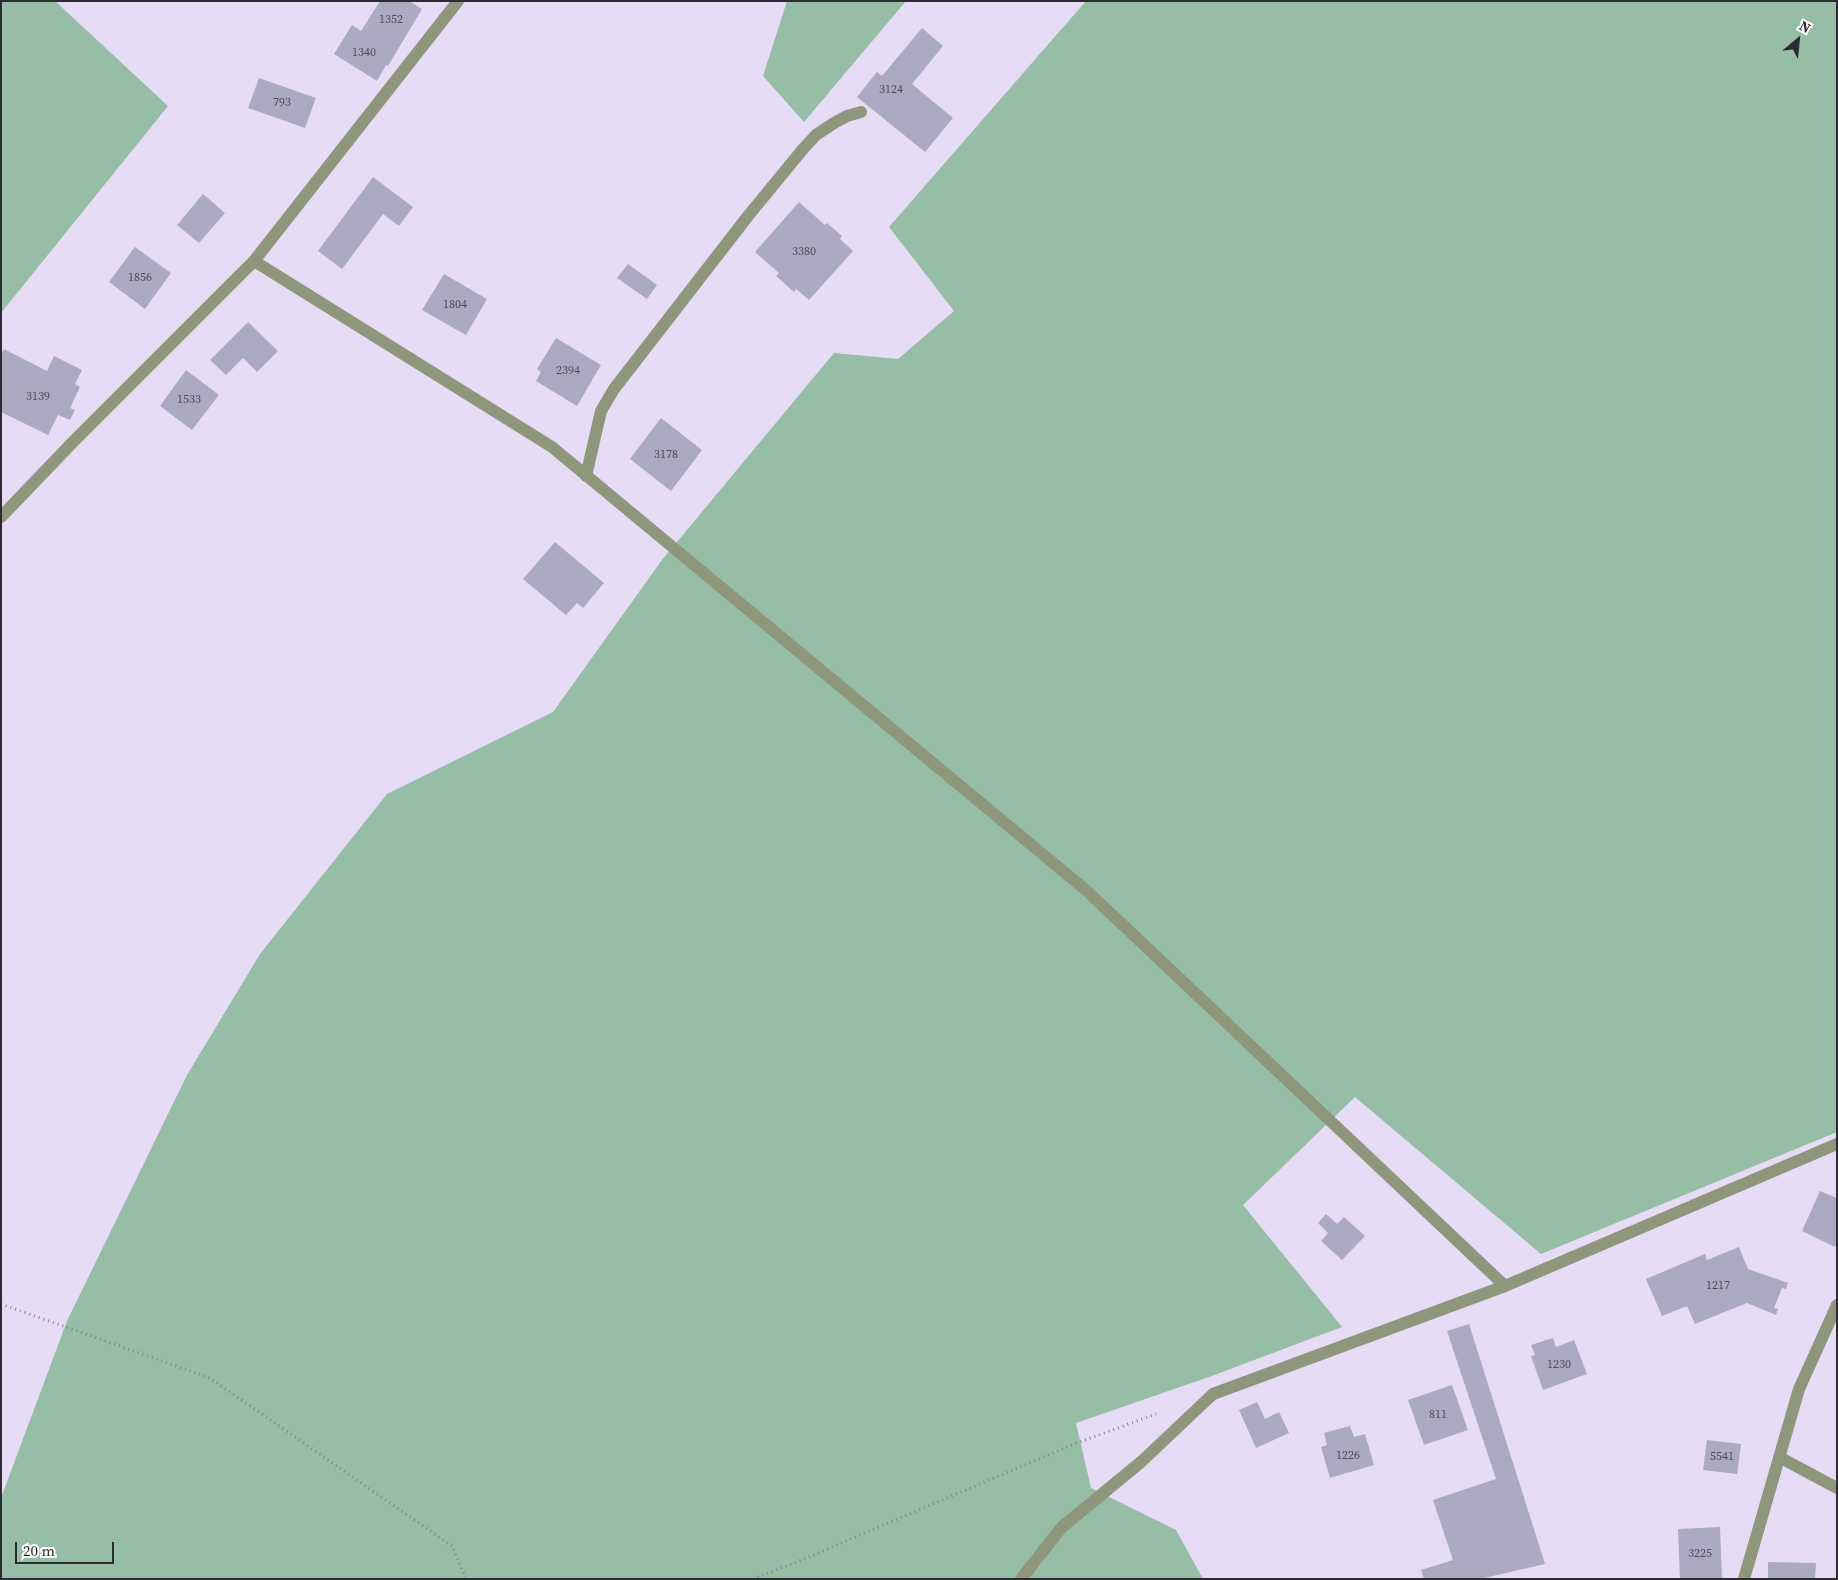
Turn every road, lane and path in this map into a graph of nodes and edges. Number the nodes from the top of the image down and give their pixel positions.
1 (458, 1) edge
2 (861, 112) dead end
3 (254, 262) junction
4 (586, 476) junction
5 (1, 516) edge
6 (1837, 1144) edge
7 (1505, 1286) junction
8 (1, 1304) edge
9 (1837, 1305) edge
10 (1159, 1413) dead end
11 (1779, 1457) junction
12 (1837, 1488) edge
13 (466, 1579) edge
14 (753, 1579) edge
15 (1021, 1579) edge
16 (1744, 1579) edge

1 - 3 street
2 - 4 street
3 - 4 street
3 - 5 street
4 - 7 street
6 - 7 street
7 - 15 street
8 - 13 path
9 - 11 street
10 - 14 path
11 - 12 street
11 - 16 street

